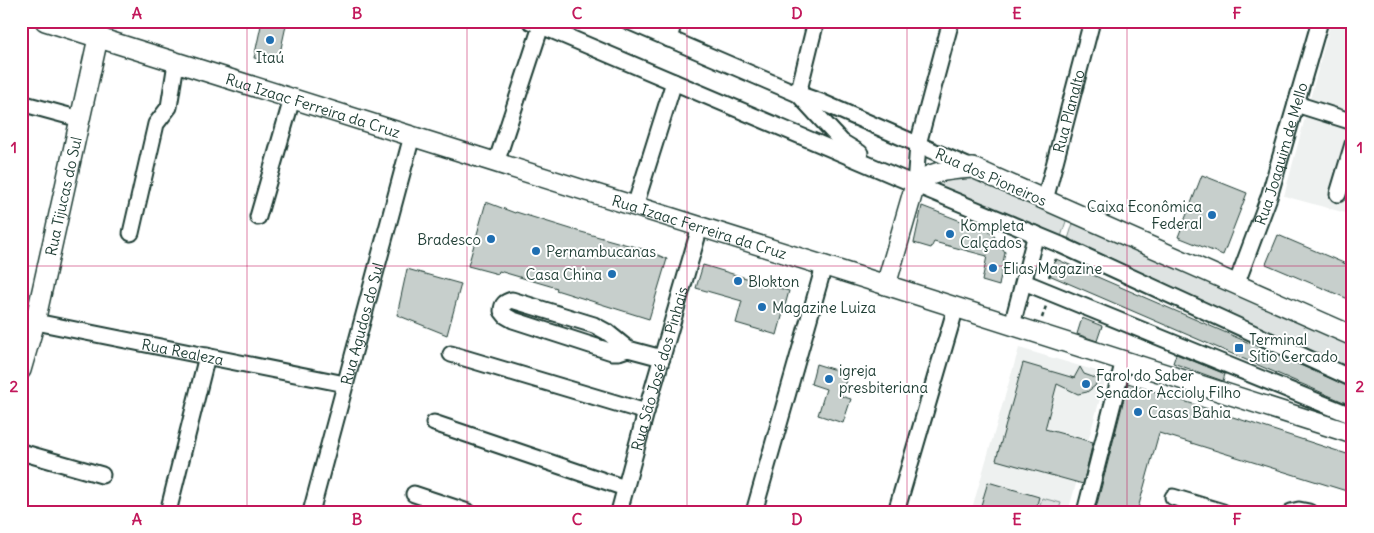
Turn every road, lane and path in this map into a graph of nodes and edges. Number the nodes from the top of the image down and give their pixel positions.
1 (45, 21) edge
2 (628, 21) edge
3 (674, 21) edge
4 (816, 21) edge
5 (951, 21) edge
6 (1092, 21) edge
7 (1320, 21) edge
8 (535, 23) edge
9 (100, 30) edge
10 (669, 39) junction
11 (176, 63) junction
12 (674, 82) junction
13 (798, 94) junction
14 (292, 99) junction
15 (21, 103) edge
16 (1296, 104) junction
17 (80, 119) junction
18 (1353, 122) edge
19 (412, 136) junction
20 (918, 144) junction
21 (1353, 144) edge
22 (496, 163) junction
23 (972, 168) junction
24 (915, 185) junction
25 (1338, 194) dead end
26 (1045, 200) junction
27 (635, 206) junction
28 (258, 217) dead end
29 (700, 227) junction
30 (132, 233) dead end
31 (1036, 234) junction
32 (824, 266) junction
33 (1024, 282) junction
34 (886, 285) junction
35 (1236, 285) junction
36 (956, 307) junction
37 (28, 321) edge
38 (1012, 325) junction
39 (1353, 336) edge
40 (628, 349) junction
41 (450, 354) dead end
42 (207, 356) junction
43 (662, 358) junction
44 (1124, 360) junction
45 (21, 370) edge
46 (1353, 379) edge
47 (344, 384) junction
48 (646, 412) junction
49 (1353, 416) edge
50 (434, 423) dead end
51 (1353, 434) edge
52 (21, 452) edge
53 (102, 475) dead end
54 (625, 488) junction
55 (414, 494) dead end
56 (1173, 497) dead end
57 (168, 512) edge
58 (311, 512) edge
59 (468, 512) edge
60 (619, 512) edge
61 (754, 512) edge
62 (896, 512) edge
63 (1085, 512) edge
64 (1223, 512) edge
65 (1291, 512) edge
66 (1309, 512) edge

1 - 9 main road, Rua Izaac Ferreira da Cruz
2 - 10 street, Rua dos Pioneiros
3 - 10 street
4 - 13 street
5 - 20 street
6 - 26 street, Rua Planalto
7 - 16 street, Rua Joaquim de Mello
8 - 12 street
8 - 22 street
9 - 11 main road, Rua Izaac Ferreira da Cruz
9 - 17 main road, Rua Tijucas do Sul
10 - 13 street, Rua dos Pioneiros
11 - 14 main road, Rua Izaac Ferreira da Cruz
11 - 30 street
12 - 24 street
12 - 27 street
13 - 20 street, Rua dos Pioneiros
13 - 24 street
14 - 19 main road, Rua Izaac Ferreira da Cruz
14 - 28 street
15 - 17 street
16 - 18 street
16 - 35 street, Rua Joaquim de Mello
17 - 37 main road, Rua Tijucas do Sul
19 - 22 main road, Rua Izaac Ferreira da Cruz
19 - 47 street, Rua Agudos do Sul
20 - 23 street, Rua dos Pioneiros
20 - 24 street
21 - 25 street
22 - 27 main road, Rua Izaac Ferreira da Cruz
23 - 24 main road
23 - 26 main road, Rua dos Pioneiros
24 - 31 street
24 - 34 main road
26 - 35 main road, Rua dos Pioneiros
27 - 29 main road, Rua Izaac Ferreira da Cruz
29 - 32 main road, Rua Izaac Ferreira da Cruz
29 - 43 street, Rua São José dos Pinhais
31 - 33 street
31 - 46 street
32 - 34 main road, Rua Izaac Ferreira da Cruz
32 - 61 street
33 - 38 street
33 - 49 street
34 - 36 main road, Rua Izaac Ferreira da Cruz
35 - 39 main road, Rua dos Pioneiros
36 - 38 main road, Rua Izaac Ferreira da Cruz
36 - 62 street
37 - 42 street, Rua Realeza
37 - 45 main road, Rua Tijucas do Sul
38 - 44 main road, Rua Izaac Ferreira da Cruz
40 - 40 street
40 - 43 street
41 - 48 street
42 - 47 street, Rua Realeza
42 - 57 street
43 - 48 street, Rua São José dos Pinhais
44 - 51 main road, Rua Izaac Ferreira da Cruz
44 - 63 street
47 - 58 street, Rua Agudos do Sul
48 - 54 street, Rua São José dos Pinhais
50 - 54 street
52 - 53 street
54 - 60 street, Rua São José dos Pinhais
55 - 59 street
56 - 64 street
65 - 66 street

